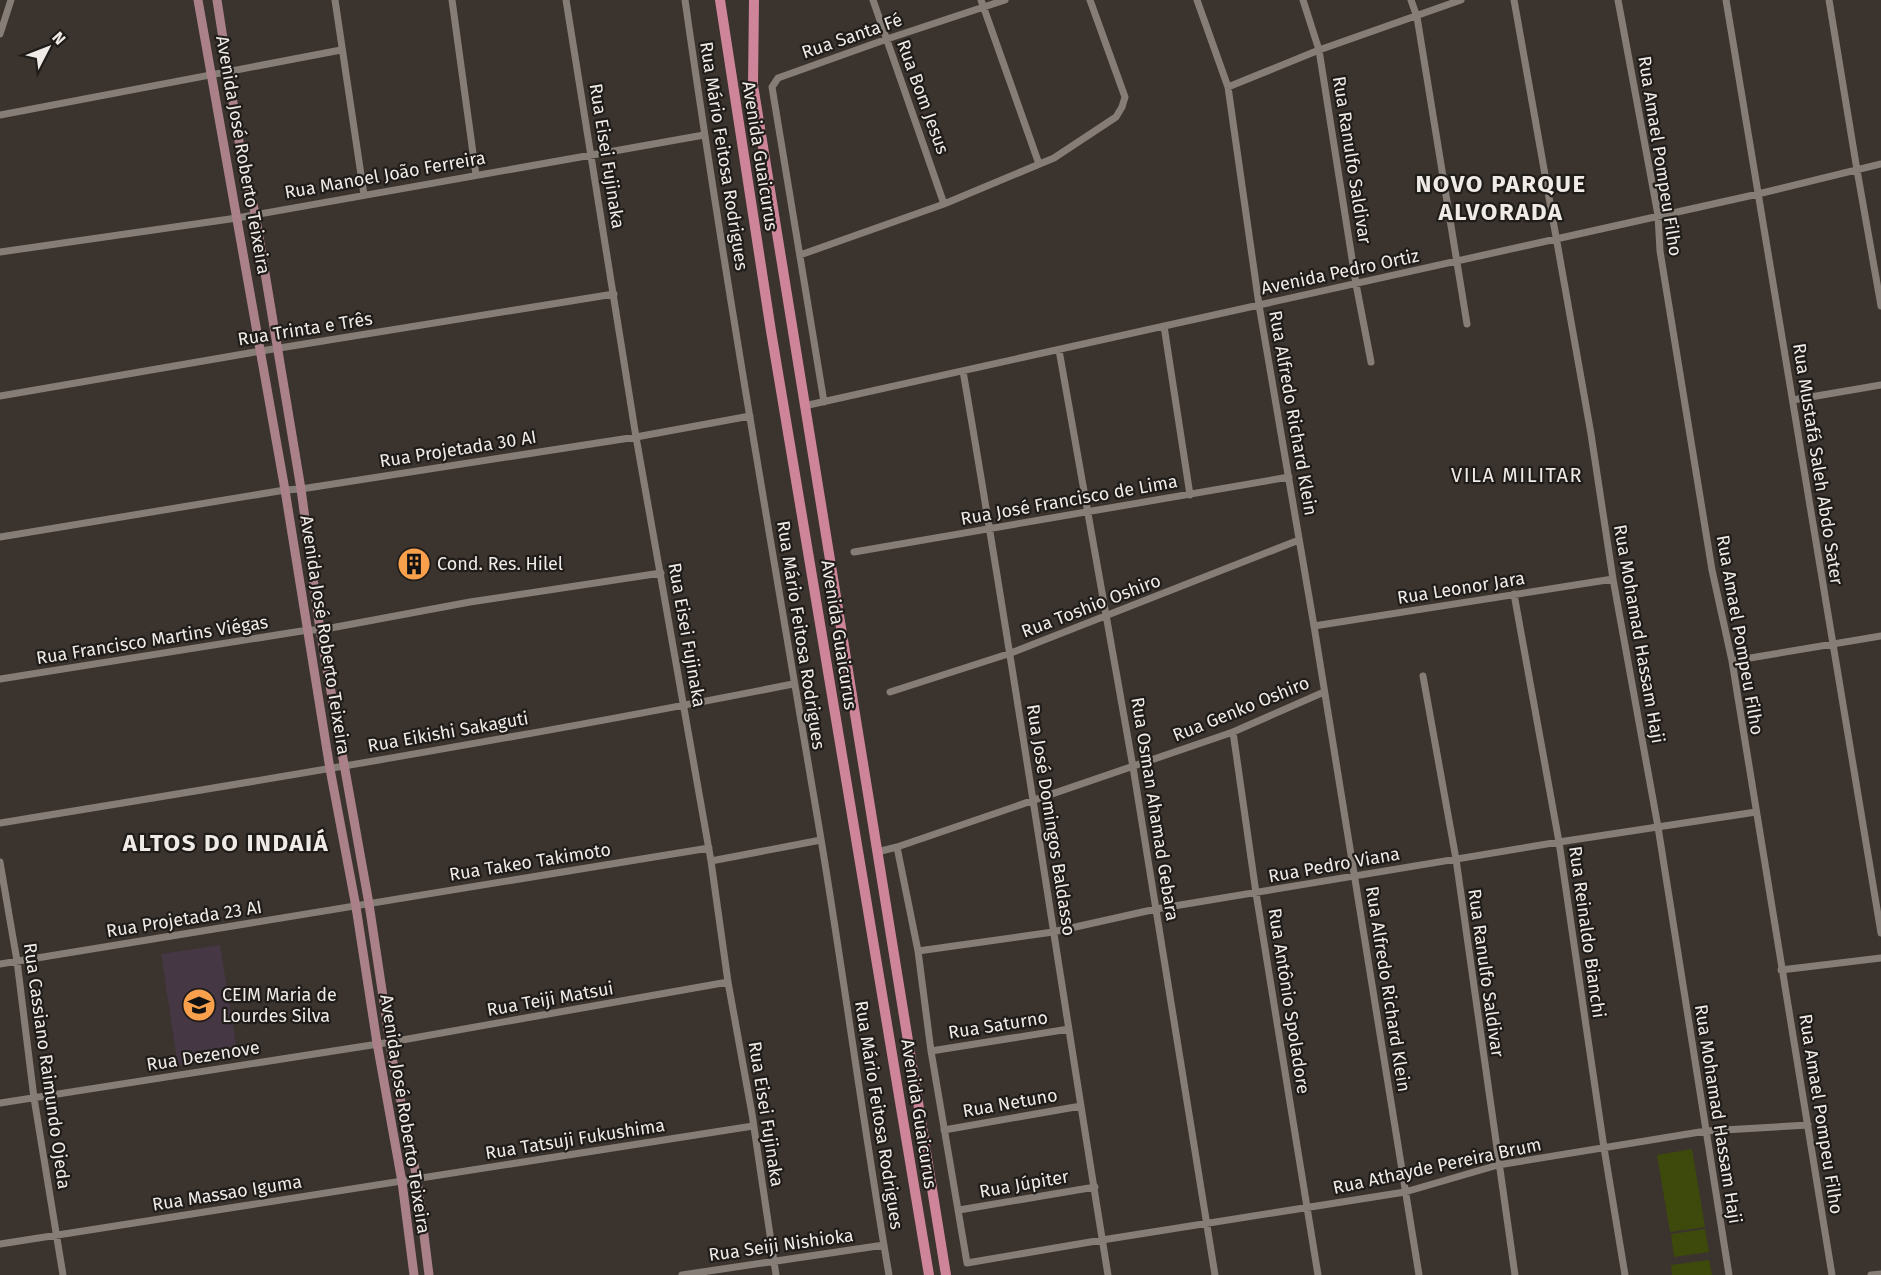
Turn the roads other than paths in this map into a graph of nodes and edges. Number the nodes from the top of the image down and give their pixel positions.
1 (11, 0) edge
2 (198, 0) edge
3 (217, 0) edge
4 (334, 0) edge
5 (452, 0) edge
6 (566, 0) edge
7 (685, 0) edge
8 (720, 0) edge
9 (754, 0) edge
10 (873, 0) edge
11 (1005, 0) edge
12 (1090, 0) edge
13 (1197, 0) edge
14 (1303, 0) edge
15 (1411, 0) edge
16 (1461, 0) edge
17 (1514, 0) edge
18 (1618, 0) edge
19 (1726, 0) edge
20 (1829, 0) edge
21 (983, 4) edge
22 (1417, 16) junction
23 (0, 34) edge
24 (887, 39) junction
25 (341, 50) junction
26 (1319, 50) junction
27 (228, 71) junction
28 (212, 74) junction
29 (1228, 87) junction
30 (0, 115) edge
31 (704, 135) junction
32 (592, 155) junction
33 (1039, 164) junction
34 (1881, 164) edge
35 (1857, 170) junction
36 (476, 175) junction
37 (1758, 194) junction
38 (364, 195) junction
39 (944, 204) junction
40 (255, 213) junction
41 (1658, 215) junction
42 (237, 218) junction
43 (1556, 239) junction
44 (0, 252) edge
45 (800, 255) junction
46 (1457, 262) junction
47 (1356, 284) junction
48 (614, 294) junction
49 (1259, 305) junction
50 (1881, 306) edge
51 (1467, 324) dead end
52 (1164, 326) junction
53 (277, 349) junction
54 (1059, 350) junction
55 (261, 351) junction
56 (1371, 362) dead end
57 (963, 371) junction
58 (1881, 385) edge
59 (0, 396) edge
60 (1793, 400) junction
61 (824, 402) junction
62 (804, 406) junction
63 (750, 416) junction
64 (636, 437) junction
65 (1288, 477) junction
66 (301, 489) junction
67 (285, 490) junction
68 (1190, 495) junction
69 (1089, 512) junction
70 (991, 530) junction
71 (0, 537) edge
72 (1299, 540) junction
73 (854, 552) dead end
74 (661, 573) junction
75 (1613, 579) junction
76 (1514, 594) junction
77 (1107, 616) junction
78 (1314, 626) junction
79 (308, 630) junction
80 (320, 630) junction
81 (1881, 636) edge
82 (1833, 644) junction
83 (1011, 653) junction
84 (1732, 662) junction
85 (1423, 676) dead end
86 (0, 679) edge
87 (793, 684) junction
88 (890, 692) dead end
89 (1324, 692) junction
90 (684, 705) junction
91 (1233, 732) junction
92 (345, 766) junction
93 (1133, 767) junction
94 (330, 769) junction
95 (1032, 800) junction
96 (1755, 812) junction
97 (0, 823) edge
98 (1658, 827) junction
99 (821, 840) junction
100 (1559, 842) junction
101 (897, 847) junction
102 (709, 848) junction
103 (877, 852) junction
104 (1456, 859) junction
105 (711, 861) junction
106 (0, 862) edge
107 (1354, 877) junction
108 (1256, 893) junction
109 (369, 904) junction
110 (356, 907) junction
111 (1156, 909) junction
112 (1053, 932) junction
113 (1881, 933) edge
114 (918, 951) junction
115 (1881, 958) edge
116 (17, 961) junction
117 (0, 964) edge
118 (1781, 970) junction
119 (728, 982) junction
120 (1069, 1029) junction
121 (391, 1042) junction
122 (377, 1043) junction
123 (931, 1051) junction
124 (34, 1098) junction
125 (0, 1103) edge
126 (1081, 1106) junction
127 (1808, 1125) junction
128 (753, 1126) junction
129 (944, 1130) junction
130 (1706, 1131) junction
131 (1604, 1148) junction
132 (1498, 1165) junction
133 (417, 1179) junction
134 (402, 1182) junction
135 (1095, 1187) junction
136 (1405, 1192) junction
137 (1307, 1208) junction
138 (959, 1210) junction
139 (1207, 1224) junction
140 (56, 1235) junction
141 (1102, 1240) junction
142 (0, 1244) edge
143 (884, 1245) junction
144 (774, 1261) junction
145 (1881, 1274) edge
146 (63, 1275) edge
147 (414, 1275) edge
148 (429, 1275) edge
149 (682, 1275) edge
150 (776, 1275) edge
151 (889, 1275) edge
152 (929, 1275) edge
153 (946, 1275) edge
154 (1108, 1275) edge
155 (1215, 1275) edge
156 (1318, 1275) edge
157 (1419, 1275) edge
158 (1515, 1275) edge
159 (1625, 1275) edge
160 (1729, 1275) edge
161 (1832, 1275) edge
162 (1871, 1275) edge

1 - 23 street
2 - 28 street, Avenida José Roberto Teixeira
3 - 27 street, Avenida José Roberto Teixeira
4 - 25 street
5 - 36 street
6 - 32 street, Rua Eisei Fujinaka
7 - 31 street, Rua Mário Feitosa Rodrigues
8 - 152 main road, Avenida Guaicurus
9 - 62 main road, Avenida Guaicurus
10 - 24 street, Rua Bom Jesus
11 - 21 street, Rua Santa Fé
12 - 33 street
13 - 29 street, Rua Alfredo Richard Klein
14 - 26 street, Rua Ranulfo Saldivar
15 - 22 street
16 - 22 street
17 - 43 street, Rua Mohamad Hassam Haji
18 - 41 street, Rua Amael Pompeu Filho
19 - 37 street, Rua Mustafá Saleh Abdo Sater
20 - 35 street
21 - 24 street, Rua Santa Fé
21 - 33 street
22 - 26 street
22 - 46 street
24 - 39 street, Rua Bom Jesus
24 - 45 street, Rua Santa Fé
25 - 27 street
25 - 38 street
26 - 29 street
26 - 47 street, Rua Ranulfo Saldivar
27 - 28 street
27 - 40 street, Avenida José Roberto Teixeira
28 - 30 street
28 - 42 street, Avenida José Roberto Teixeira
29 - 49 street, Rua Alfredo Richard Klein
31 - 32 street, Rua Manoel João Ferreira
31 - 63 street, Rua Mário Feitosa Rodrigues
32 - 36 street, Rua Manoel João Ferreira
32 - 48 street, Rua Eisei Fujinaka
33 - 39 street
34 - 35 street, Avenida Pedro Ortiz
35 - 37 street, Avenida Pedro Ortiz
35 - 50 street
36 - 38 street, Rua Manoel João Ferreira
37 - 41 street, Avenida Pedro Ortiz
37 - 60 street, Rua Mustafá Saleh Abdo Sater
38 - 40 street, Rua Manoel João Ferreira
39 - 45 street
40 - 42 street, Rua Manoel João Ferreira
40 - 53 street, Avenida José Roberto Teixeira
41 - 43 street, Avenida Pedro Ortiz
41 - 84 street, Rua Amael Pompeu Filho
42 - 44 street, Rua Manoel João Ferreira
42 - 55 street, Avenida José Roberto Teixeira
43 - 46 street, Avenida Pedro Ortiz
43 - 75 street, Rua Mohamad Hassam Haji
45 - 61 street
46 - 47 street, Avenida Pedro Ortiz
46 - 51 street
47 - 49 street, Avenida Pedro Ortiz
47 - 56 street, Rua Ranulfo Saldivar
48 - 53 street, Rua Trinta e Três
48 - 64 street, Rua Eisei Fujinaka
49 - 52 street, Avenida Pedro Ortiz
49 - 65 street, Rua Alfredo Richard Klein
52 - 54 street, Avenida Pedro Ortiz
52 - 68 street
53 - 55 street, Rua Trinta e Três
53 - 66 street, Avenida José Roberto Teixeira
54 - 57 street, Avenida Pedro Ortiz
54 - 69 street, Rua Osman Ahamad Gebara
55 - 59 street, Rua Trinta e Três
55 - 67 street, Avenida José Roberto Teixeira
57 - 61 street, Avenida Pedro Ortiz
57 - 70 street, Rua José Domingos Baldasso
58 - 60 street
60 - 82 street, Rua Mustafá Saleh Abdo Sater
61 - 62 street, Avenida Pedro Ortiz
62 - 103 main road, Avenida Guaicurus
63 - 64 street, Rua Projetada 30 AI
63 - 87 street, Rua Mário Feitosa Rodrigues
64 - 66 street, Rua Projetada 30 AI
64 - 74 street, Rua Eisei Fujinaka
65 - 68 street, Rua José Francisco de Lima
65 - 72 street, Rua Alfredo Richard Klein
66 - 67 street, Rua Projetada 30 AI
66 - 80 street, Avenida José Roberto Teixeira
67 - 71 street, Rua Projetada 30 AI
67 - 79 street, Avenida José Roberto Teixeira
68 - 69 street, Rua José Francisco de Lima
69 - 70 street, Rua José Francisco de Lima
69 - 77 street, Rua Osman Ahamad Gebara
70 - 73 street, Rua José Francisco de Lima
70 - 83 street, Rua José Domingos Baldasso
72 - 77 street, Rua Toshio Oshiro
72 - 78 street, Rua Alfredo Richard Klein
74 - 80 street, Rua Francisco Martins Viégas
74 - 90 street, Rua Eisei Fujinaka
75 - 76 street, Rua Leonor Jara
75 - 98 street, Rua Mohamad Hassam Haji
76 - 78 street, Rua Leonor Jara
76 - 100 street, Rua Reinaldo Bianchi
77 - 83 street, Rua Toshio Oshiro
77 - 93 street, Rua Osman Ahamad Gebara
78 - 89 street, Rua Alfredo Richard Klein
79 - 80 street, Rua Francisco Martins Viégas
79 - 86 street, Rua Francisco Martins Viégas
79 - 94 street, Avenida José Roberto Teixeira
80 - 92 street, Avenida José Roberto Teixeira
81 - 82 street
82 - 84 street
82 - 113 street, Rua Mustafá Saleh Abdo Sater
83 - 88 street, Rua Toshio Oshiro
83 - 95 street, Rua José Domingos Baldasso
84 - 96 street, Rua Amael Pompeu Filho
85 - 104 street, Rua Ranulfo Saldivar
87 - 90 street, Rua Eikishi Sakaguti
87 - 99 street, Rua Mário Feitosa Rodrigues
89 - 91 street, Rua Genko Oshiro
89 - 107 street, Rua Alfredo Richard Klein
90 - 92 street, Rua Eikishi Sakaguti
90 - 102 street, Rua Eisei Fujinaka
91 - 93 street, Rua Genko Oshiro
91 - 108 street, Rua Antônio Spoladore
92 - 94 street, Rua Eikishi Sakaguti
92 - 109 street, Avenida José Roberto Teixeira
93 - 95 street, Rua Genko Oshiro
93 - 111 street, Rua Osman Ahamad Gebara
94 - 97 street, Rua Eikishi Sakaguti
94 - 110 street, Avenida José Roberto Teixeira
95 - 101 street, Rua Genko Oshiro
95 - 112 street, Rua José Domingos Baldasso
96 - 98 street, Rua Pedro Viana
96 - 118 street, Rua Amael Pompeu Filho
98 - 100 street, Rua Pedro Viana
98 - 130 street, Rua Mohamad Hassam Haji
99 - 105 street
99 - 143 street, Rua Mário Feitosa Rodrigues
100 - 104 street, Rua Pedro Viana
100 - 131 street, Rua Reinaldo Bianchi
101 - 103 street, Rua Genko Oshiro
101 - 114 street
102 - 105 street, Rua Eisei Fujinaka
102 - 109 street, Rua Takeo Takimoto
103 - 153 main road, Avenida Guaicurus
104 - 107 street, Rua Pedro Viana
104 - 132 street, Rua Ranulfo Saldivar
105 - 119 street, Rua Eisei Fujinaka
106 - 116 street, Rua Cassiano Raimundo Ojeda
107 - 108 street, Rua Pedro Viana
107 - 136 street, Rua Alfredo Richard Klein
108 - 111 street, Rua Pedro Viana
108 - 137 street, Rua Antônio Spoladore
109 - 110 street, Rua Takeo Takimoto
109 - 121 street, Avenida José Roberto Teixeira
110 - 116 street, Rua Projetada 23 AI
110 - 122 street, Avenida José Roberto Teixeira
111 - 112 street, Rua Pedro Viana
111 - 139 street, Rua Osman Ahamad Gebara
112 - 114 street, Rua Pedro Viana
112 - 120 street, Rua José Domingos Baldasso
114 - 123 street
115 - 118 street
116 - 117 street, Rua Projetada 23 AI
116 - 124 street, Rua Cassiano Raimundo Ojeda
118 - 127 street, Rua Amael Pompeu Filho
119 - 121 street, Rua Teiji Matsui
119 - 128 street, Rua Eisei Fujinaka
120 - 123 street, Rua Saturno
120 - 126 street, Rua José Domingos Baldasso
121 - 122 street, Rua Teiji Matsui
121 - 133 street, Avenida José Roberto Teixeira
122 - 124 street, Rua Dezenove
122 - 134 street, Avenida José Roberto Teixeira
123 - 129 street
124 - 125 street, Rua Dezenove
124 - 140 street, Rua Cassiano Raimundo Ojeda
126 - 129 street, Rua Netuno
126 - 135 street, Rua José Domingos Baldasso
127 - 130 street, Rua Athayde Pereira Brum
127 - 161 street, Rua Amael Pompeu Filho
128 - 133 street, Rua Tatsuji Fukushima
128 - 144 street, Rua Eisei Fujinaka
129 - 138 street
130 - 131 street, Rua Athayde Pereira Brum
130 - 160 street, Rua Mohamad Hassam Haji
131 - 132 street, Rua Athayde Pereira Brum
131 - 159 street, Rua Reinaldo Bianchi
132 - 136 street, Rua Athayde Pereira Brum
132 - 158 street, Rua Ranulfo Saldivar
133 - 134 street, Rua Tatsuji Fukushima
133 - 148 street, Avenida José Roberto Teixeira
134 - 140 street, Rua Massao Iguma
134 - 147 street, Avenida José Roberto Teixeira
135 - 138 street, Rua Júpiter
135 - 141 street, Rua José Domingos Baldasso
136 - 137 street, Rua Athayde Pereira Brum
136 - 157 street, Rua Alfredo Richard Klein
137 - 139 street, Rua Athayde Pereira Brum
137 - 156 street, Rua Antônio Spoladore
138 - 141 street, Rua Athayde Pereira Brum
139 - 141 street, Rua Athayde Pereira Brum
139 - 155 street, Rua Osman Ahamad Gebara
140 - 142 street, Rua Massao Iguma
140 - 146 street, Rua Cassiano Raimundo Ojeda
141 - 154 street, Rua José Domingos Baldasso
143 - 144 street, Rua Seiji Nishioka
143 - 151 street, Rua Mário Feitosa Rodrigues
144 - 149 street, Rua Seiji Nishioka
144 - 150 street, Rua Eisei Fujinaka
145 - 162 street

